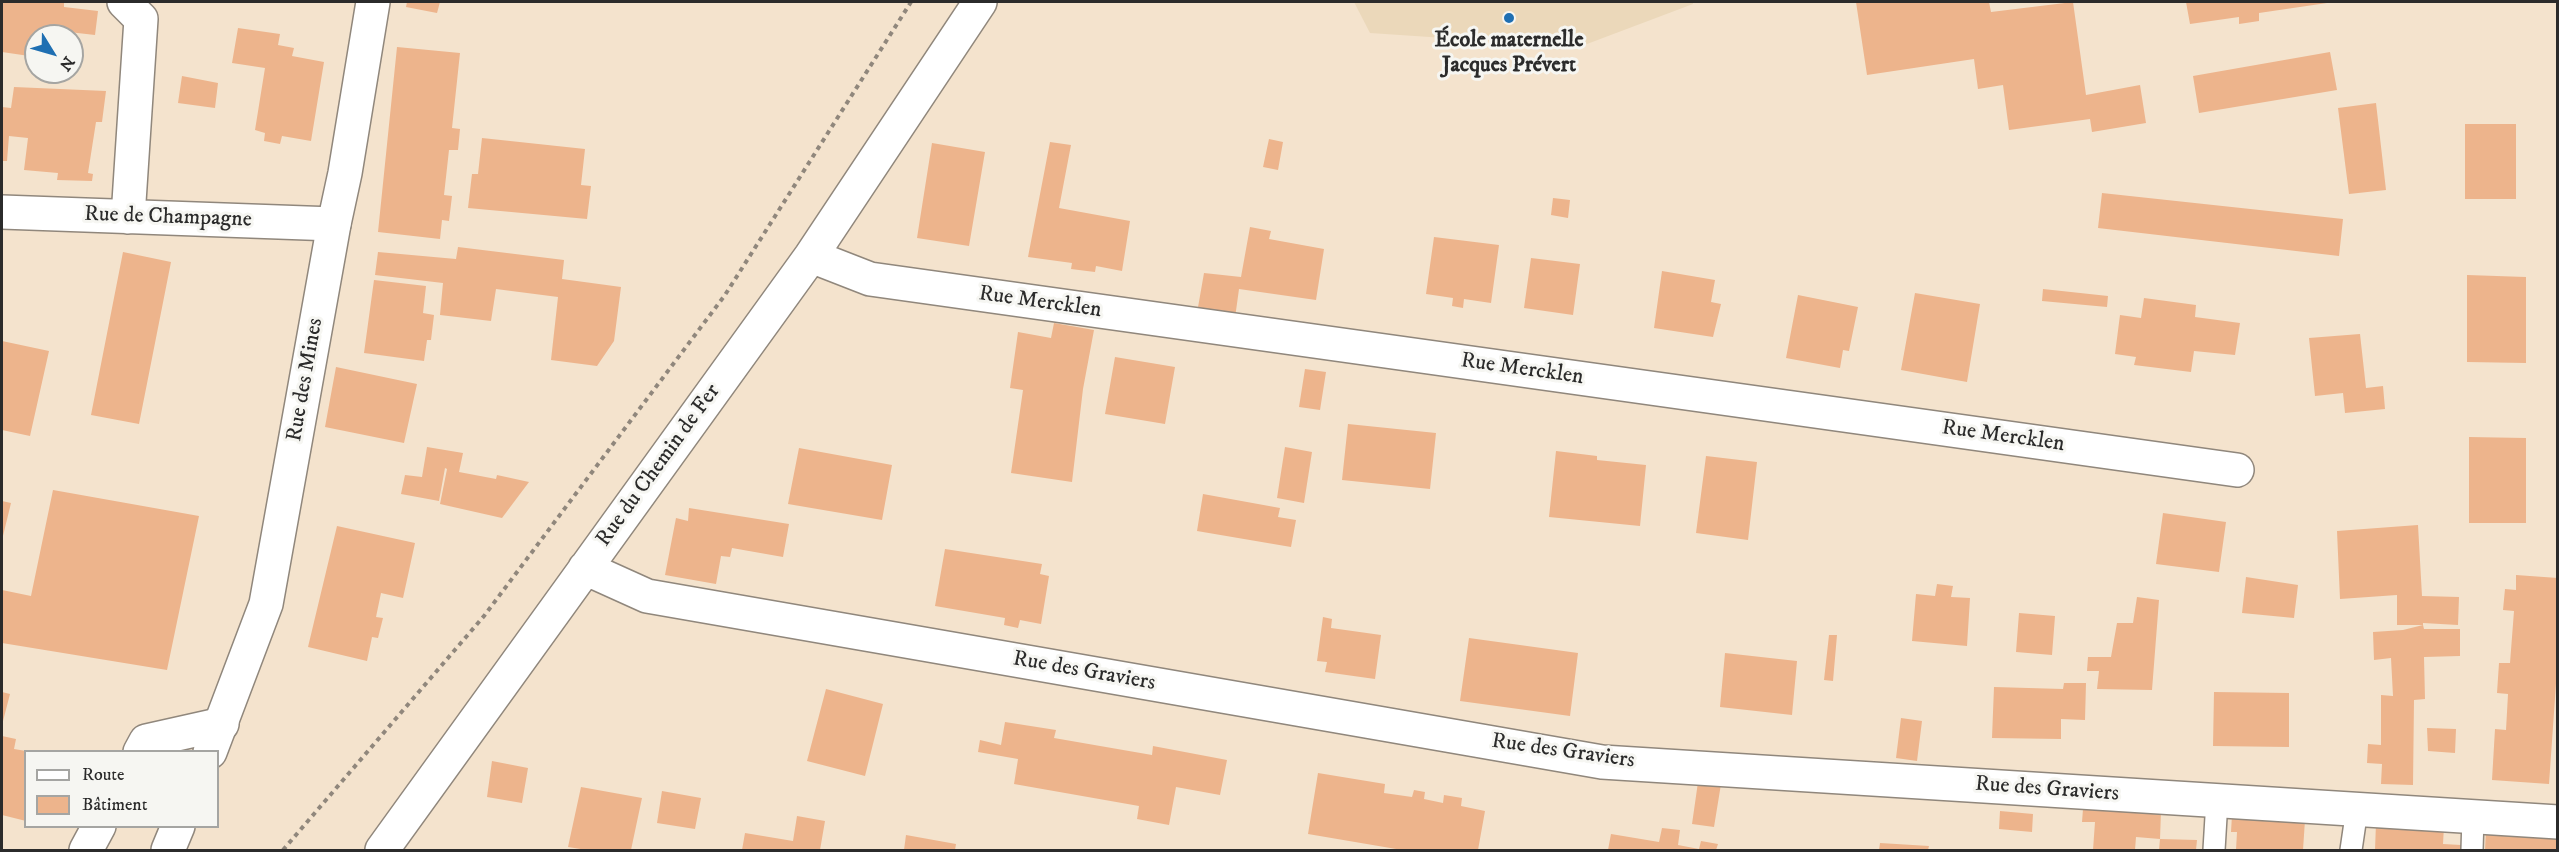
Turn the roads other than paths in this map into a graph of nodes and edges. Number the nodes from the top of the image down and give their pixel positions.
1 (123, 2) edge
2 (373, 2) edge
3 (980, 2) edge
4 (2, 212) edge
5 (128, 217) junction
6 (334, 224) junction
7 (810, 255) junction
8 (2237, 470) dead end
9 (585, 568) junction
10 (216, 738) edge
11 (141, 750) edge
12 (2217, 800) junction
13 (2357, 809) junction
14 (2473, 817) junction
15 (2558, 822) edge
16 (98, 828) edge
17 (177, 828) edge
18 (86, 850) edge
19 (168, 850) edge
20 (382, 850) edge
21 (2214, 850) edge
22 (2351, 850) edge
23 (2472, 850) edge

1 - 5 street
2 - 6 street, Rue des Mines
3 - 7 street, Rue du Chemin de Fer
4 - 5 street, Rue de Champagne
5 - 6 street, Rue de Champagne
6 - 10 street, Rue des Mines
7 - 8 street, Rue Mercklen
7 - 9 street, Rue du Chemin de Fer
9 - 12 street, Rue des Graviers
9 - 20 street, Rue du Chemin de Fer
10 - 11 street
12 - 13 street, Rue des Graviers
12 - 21 lane
13 - 14 street, Rue des Graviers
13 - 22 lane
14 - 15 street, Rue des Graviers
14 - 23 lane
16 - 18 street
17 - 19 street

